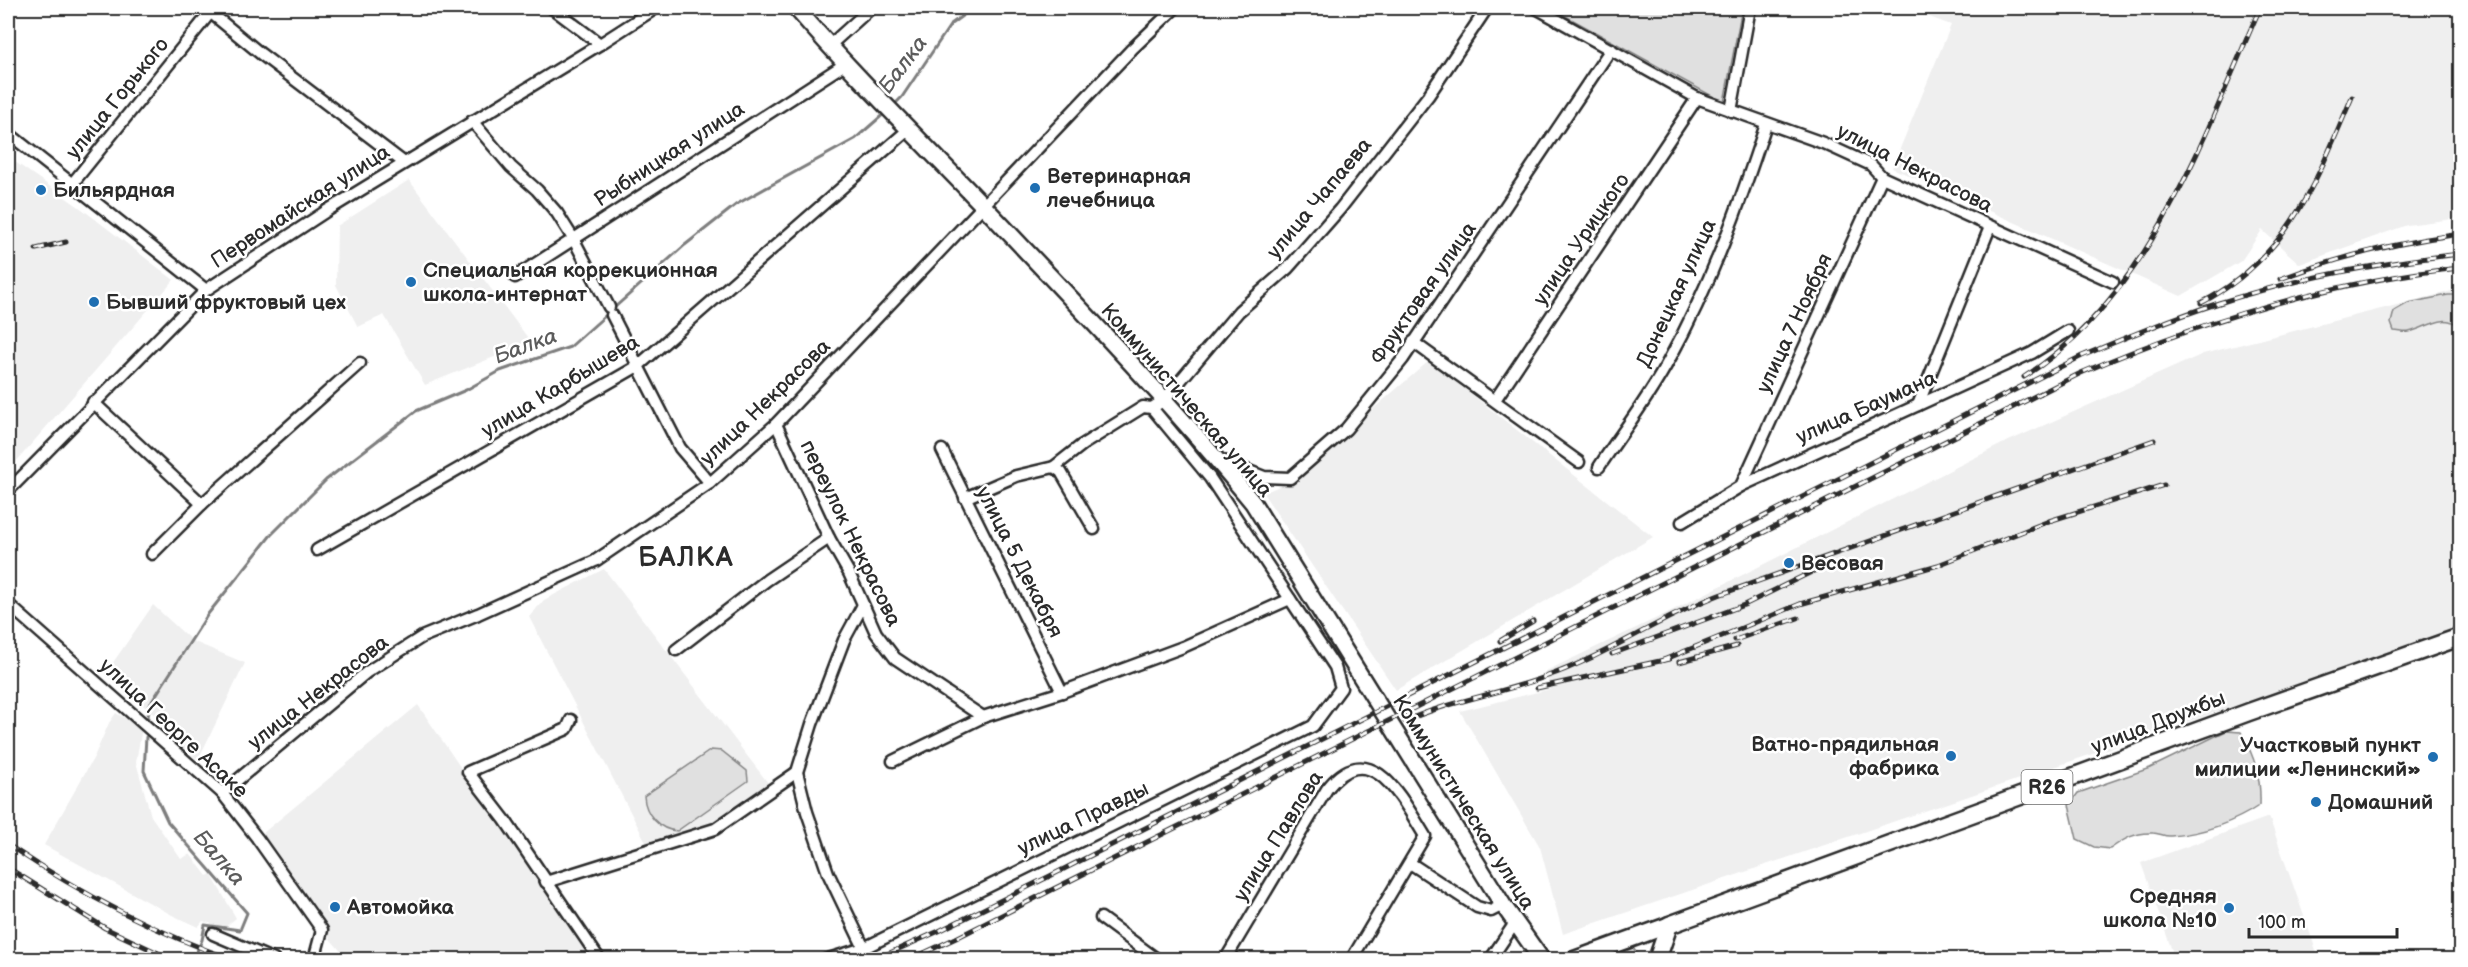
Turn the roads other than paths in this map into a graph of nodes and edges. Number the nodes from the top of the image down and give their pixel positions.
1 (552, 8) edge
2 (656, 8) edge
3 (796, 8) edge
4 (871, 8) edge
5 (1175, 8) edge
6 (1487, 8) edge
7 (1536, 8) edge
8 (1750, 8) edge
9 (210, 9) edge
10 (600, 44) junction
11 (829, 46) junction
12 (1611, 49) junction
13 (845, 64) junction
14 (1697, 98) junction
15 (1731, 111) junction
16 (472, 121) junction
17 (1766, 124) junction
18 (908, 130) junction
19 (8, 133) edge
20 (404, 162) junction
21 (1882, 177) junction
22 (72, 184) junction
23 (982, 207) junction
24 (1990, 227) junction
25 (574, 240) junction
26 (515, 277) dead end
27 (2113, 282) dead end
28 (206, 290) junction
29 (2068, 331) dead end
30 (1413, 342) junction
31 (360, 363) dead end
32 (639, 366) junction
33 (1495, 400) junction
34 (93, 402) junction
35 (1158, 404) junction
36 (1918, 405) junction
37 (776, 424) junction
38 (942, 450) dead end
39 (1216, 458) junction
40 (1579, 462) dead end
41 (1054, 467) junction
42 (1599, 467) dead end
43 (710, 483) junction
44 (1741, 486) junction
45 (8, 491) edge
46 (965, 498) junction
47 (202, 504) junction
48 (1682, 522) dead end
49 (1094, 530) dead end
50 (829, 538) junction
51 (317, 550) dead end
52 (152, 554) dead end
53 (1290, 599) junction
54 (8, 604) edge
55 (863, 605) junction
56 (2460, 637) edge
57 (676, 650) dead end
58 (1062, 692) junction
59 (983, 717) junction
60 (571, 720) dead end
61 (893, 761) dead end
62 (797, 772) junction
63 (222, 793) junction
64 (1410, 863) junction
65 (546, 882) junction
66 (1503, 905) junction
67 (1101, 918) dead end
68 (1515, 923) junction
69 (1669, 925) junction
70 (213, 934) dead end
71 (864, 948) junction
72 (274, 960) edge
73 (314, 960) edge
74 (600, 960) edge
75 (825, 960) edge
76 (1158, 960) edge
77 (1225, 960) edge
78 (1351, 960) edge
79 (1491, 960) edge
80 (1542, 960) edge
81 (1574, 960) edge
82 (1657, 960) edge

1 - 10 street
2 - 10 street, Первомайская улица
3 - 11 main road, Коммунистическая улица
4 - 11 street
5 - 23 street, улица Некрасова
6 - 35 street, улица Чапаева
7 - 12 street, улица Некрасова
8 - 15 street
9 - 20 street
9 - 22 street, улица Горького
10 - 16 street, Первомайская улица
11 - 13 main road, Коммунистическая улица
12 - 14 street, улица Некрасова
12 - 30 street, Фруктовая улица
13 - 18 main road, Коммунистическая улица
13 - 25 street, Рыбницкая улица
14 - 15 street, улица Некрасова
14 - 33 street, улица Урицкого
15 - 17 street, улица Некрасова
16 - 20 street, Первомайская улица
16 - 25 street
17 - 21 street, улица Некрасова
17 - 42 street, Донецкая улица
18 - 23 main road, Коммунистическая улица
18 - 32 street, улица Карбышева
19 - 22 street
20 - 28 street, Первомайская улица
21 - 24 street, улица Некрасова
21 - 44 street, улица 7 Ноября
22 - 28 street
23 - 35 main road, Коммунистическая улица
23 - 37 street, улица Некрасова
24 - 27 street, улица Некрасова
24 - 36 street
25 - 26 street, Рыбницкая улица
25 - 32 street
28 - 34 street, Первомайская улица
29 - 36 street, улица Баумана
30 - 33 street
30 - 39 street, Фруктовая улица
31 - 47 street
32 - 43 street
32 - 51 street, улица Карбышева
33 - 40 street
34 - 45 street, Первомайская улица
34 - 47 street
35 - 39 main road, Коммунистическая улица
35 - 41 street
35 - 53 street
36 - 44 street, улица Баумана
37 - 43 street, улица Некрасова
37 - 50 street, переулок Некрасова
38 - 46 street, улица 5 Декабря
39 - 66 main road, Коммунистическая улица
41 - 46 street
41 - 49 street
43 - 63 street, улица Некрасова
44 - 48 street, улица Баумана
46 - 58 street, улица 5 Декабря
47 - 52 street
50 - 55 street, переулок Некрасова
50 - 57 street
53 - 58 street
53 - 71 street, улица Правды
54 - 63 street, улица Георге Асаке
55 - 59 street, переулок Некрасова
55 - 62 street
56 - 69 main road, улица Дружбы / R26
58 - 59 street
59 - 61 street
60 - 65 street
62 - 65 street
62 - 71 street
63 - 73 street, улица Георге Асаке
64 - 66 street
64 - 77 street, улица Павлова
64 - 78 street
65 - 74 street
66 - 68 main road, Коммунистическая улица
67 - 76 street
68 - 79 street
68 - 80 main road, Коммунистическая улица
69 - 81 main road, улица Дружбы
69 - 82 main road
70 - 72 street
71 - 75 street, улица Правды

